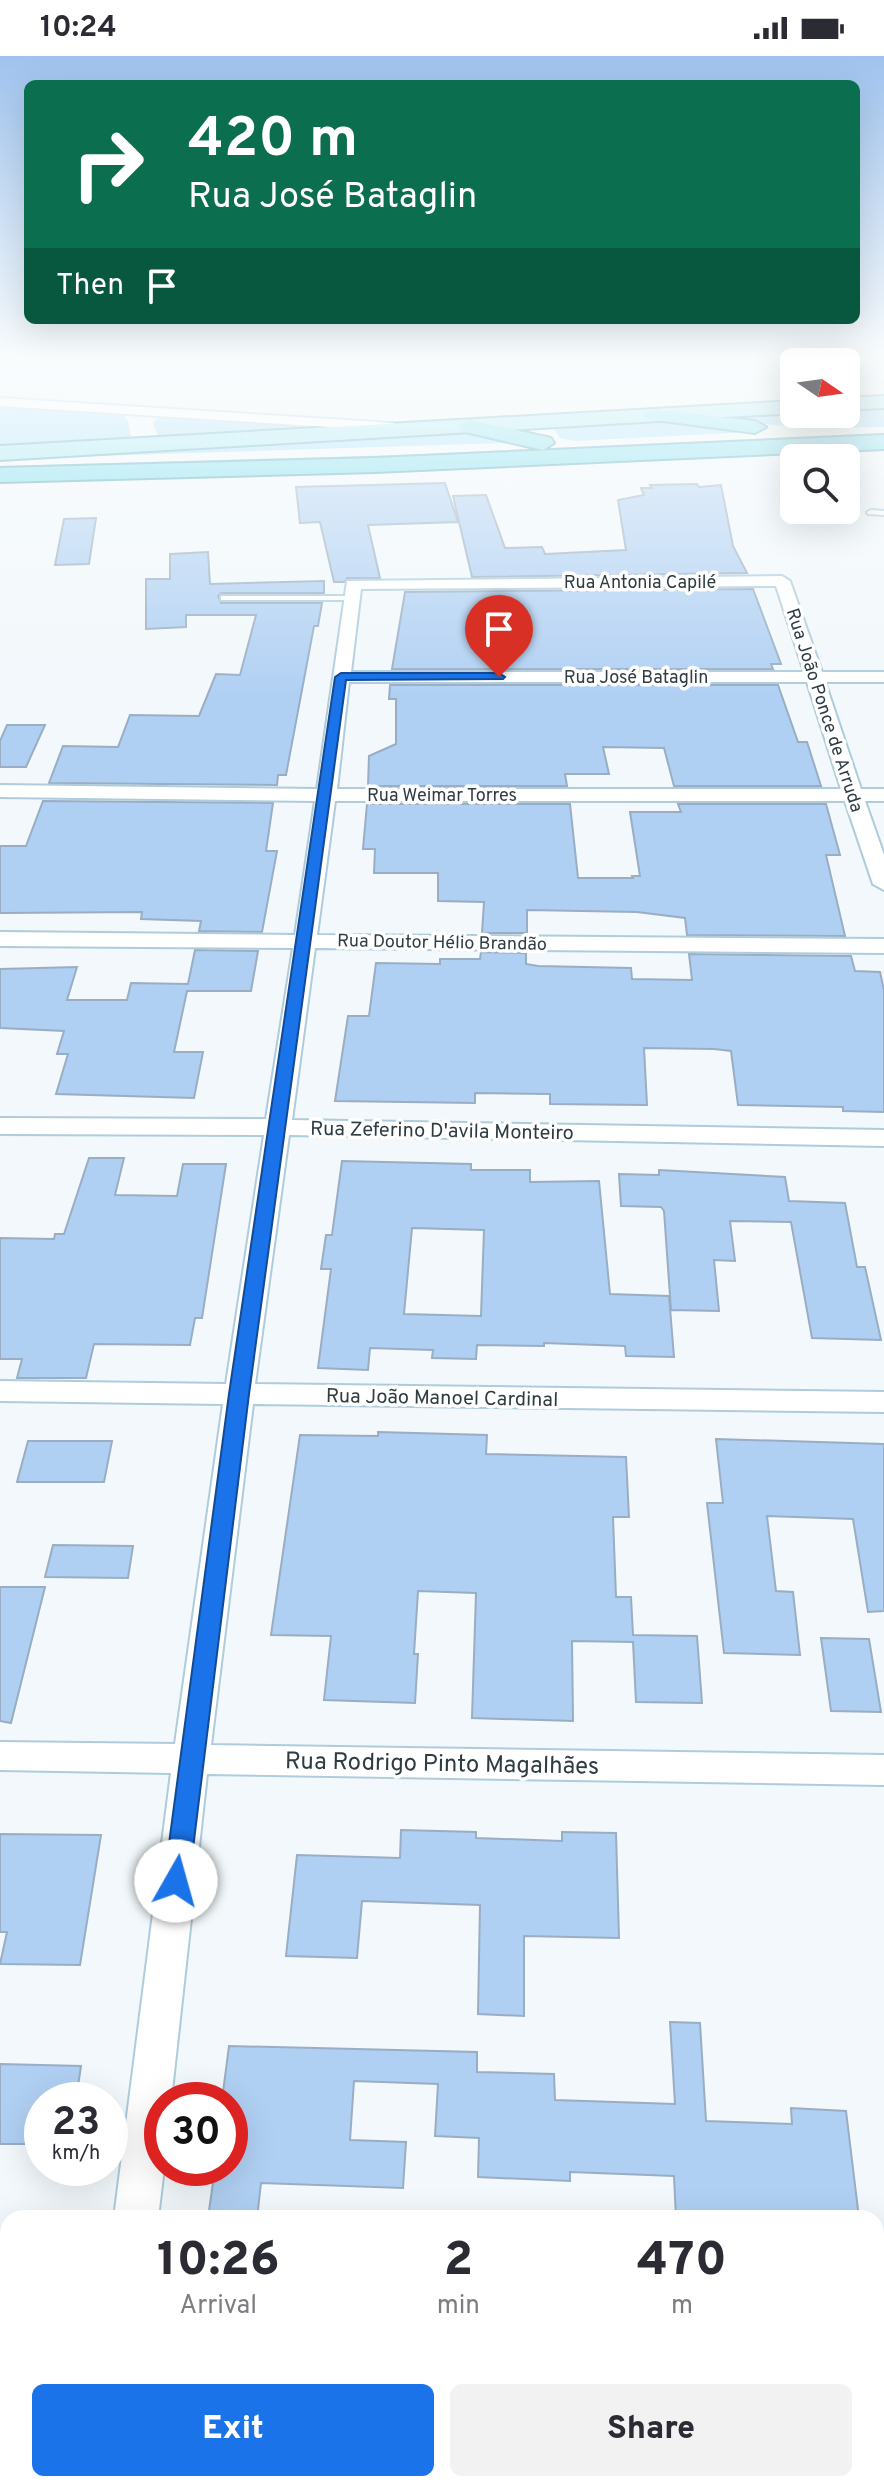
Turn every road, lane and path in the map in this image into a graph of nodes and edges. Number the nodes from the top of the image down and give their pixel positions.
1 (214, 470) edge
2 (0, 475) edge
3 (871, 512) dead end
4 (884, 513) edge
5 (782, 581) joint
6 (352, 591) junction
7 (224, 598) dead end
8 (341, 677) junction
9 (817, 677) junction
10 (884, 677) edge
11 (0, 791) edge
12 (326, 795) junction
13 (851, 795) junction
14 (884, 795) edge
15 (884, 884) edge
16 (0, 939) edge
17 (303, 941) junction
18 (884, 946) edge
19 (0, 1126) edge
20 (279, 1127) junction
21 (884, 1138) edge
22 (0, 1391) edge
23 (239, 1394) junction
24 (884, 1402) edge
25 (0, 1756) edge
26 (191, 1759) junction
27 (884, 1770) edge
28 (137, 2210) edge

1 - 2 highway
3 - 4 lane
5 - 6 street, Rua Antonia Capilé
5 - 9 street, Rua João Ponce de Arruda
6 - 7 lane
6 - 8 street
8 - 9 street, Rua José Bataglin
8 - 12 street
9 - 10 street, Rua José Bataglin
9 - 13 street, Rua João Ponce de Arruda
11 - 12 street, Rua Weimar Torres
12 - 13 street, Rua Weimar Torres
12 - 17 street
13 - 14 street, Rua Weimar Torres
13 - 15 street, Rua João Ponce de Arruda
16 - 17 street, Rua Doutor Hélio Brandão
17 - 18 street, Rua Doutor Hélio Brandão
17 - 20 street
19 - 20 street, Rua Zeferino D'avila Monteiro
20 - 21 street, Rua Zeferino D'avila Monteiro
20 - 23 street
22 - 23 street, Rua João Manoel Cardinal
23 - 24 street, Rua João Manoel Cardinal
23 - 26 street
25 - 26 street, Rua Rodrigo Pinto Magalhães
26 - 27 street, Rua Rodrigo Pinto Magalhães
26 - 28 street

